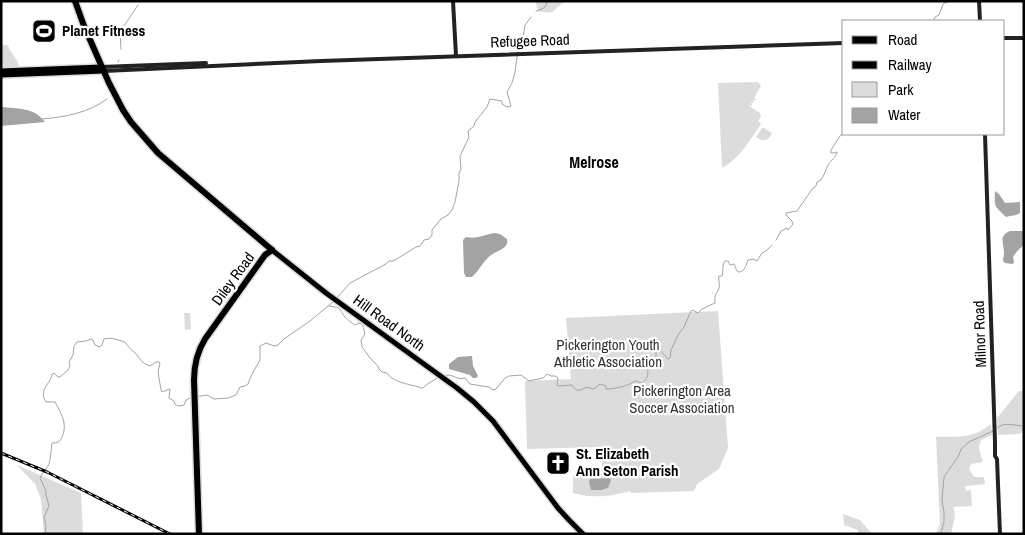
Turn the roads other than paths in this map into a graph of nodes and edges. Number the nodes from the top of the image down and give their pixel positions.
1 (74, 1) edge
2 (453, 1) edge
3 (979, 1) edge
4 (980, 20) edge
5 (1005, 38) edge
6 (1024, 38) edge
7 (842, 43) edge
8 (456, 56) junction
9 (216, 65) junction
10 (102, 69) junction
11 (1, 71) edge
12 (1, 75) edge
13 (985, 135) edge
14 (272, 250) junction
15 (201, 534) edge
16 (583, 534) edge
17 (1000, 534) edge

1 - 10 highway
2 - 8 main road
3 - 4 main road
5 - 6 main road
7 - 8 main road, Refugee Road
8 - 9 main road, Refugee Road
9 - 10 main road, Refugee Road
9 - 10 main road, Refugee Road
10 - 11 main road, Refugee Road
10 - 12 main road, Refugee Road
10 - 14 highway, Hill Road North
13 - 17 main road, Milnor Road
14 - 15 highway, Diley Road
14 - 16 main road, Hill Road North

